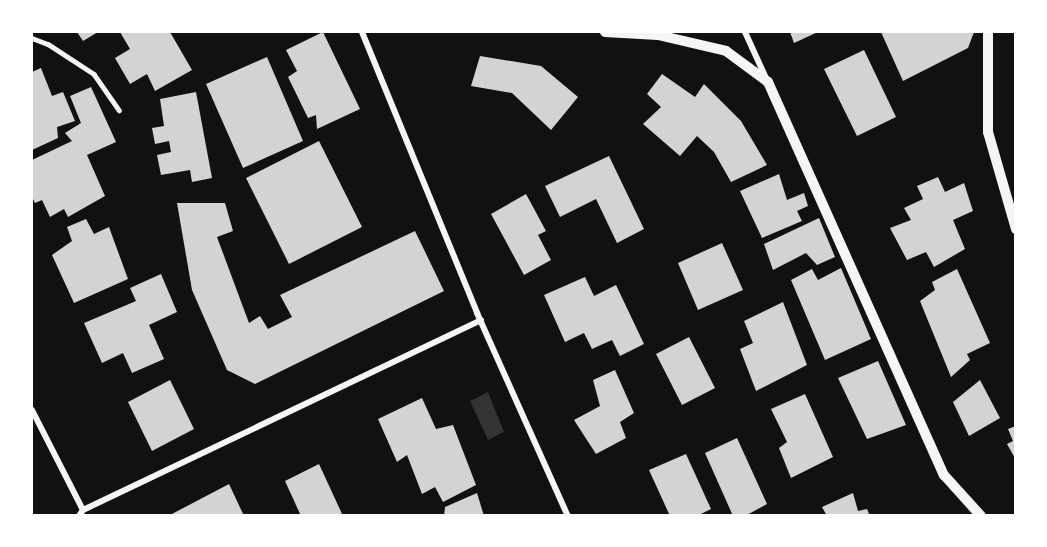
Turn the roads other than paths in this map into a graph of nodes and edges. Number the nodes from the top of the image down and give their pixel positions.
1 (362, 32) edge
2 (605, 32) edge
3 (745, 32) edge
4 (988, 32) edge
5 (32, 38) edge
6 (768, 82) junction
7 (118, 110) dead end
8 (1016, 229) edge
9 (481, 320) junction
10 (32, 410) edge
11 (81, 513) edge
12 (568, 516) edge
13 (981, 516) edge

1 - 9 street
2 - 6 street
3 - 6 street
4 - 8 street
5 - 7 lane
6 - 13 street
9 - 11 street
9 - 12 street
10 - 11 street

